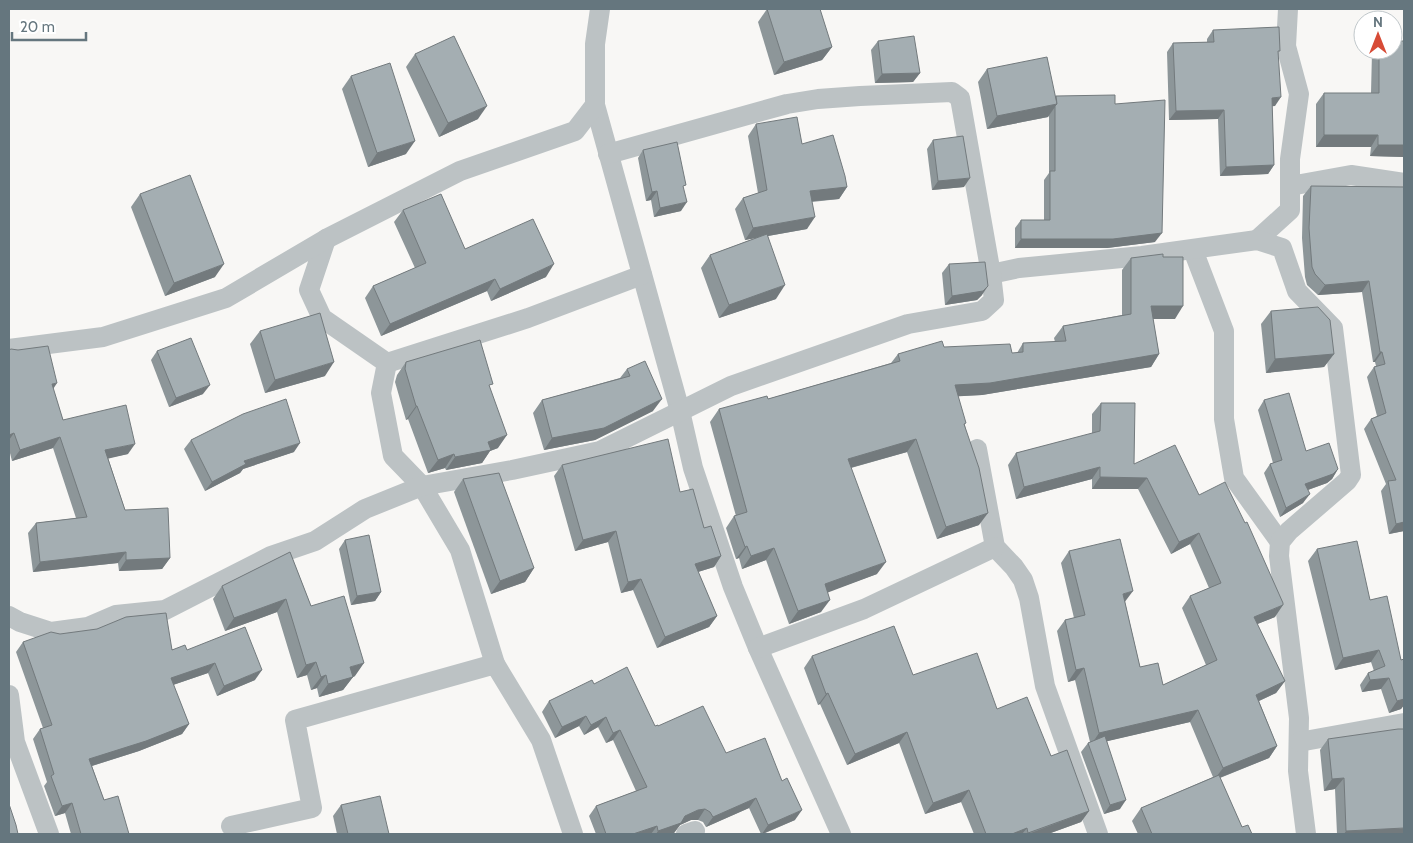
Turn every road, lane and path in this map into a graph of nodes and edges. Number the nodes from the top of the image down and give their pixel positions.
1 (600, 9) edge
2 (1288, 9) edge
3 (595, 105) junction
4 (608, 154) junction
5 (1404, 183) edge
6 (1290, 186) junction
7 (326, 239) junction
8 (1257, 240) junction
9 (1193, 250) junction
10 (991, 274) junction
11 (642, 275) junction
12 (9, 349) edge
13 (387, 362) junction
14 (680, 411) junction
15 (977, 449) dead end
16 (422, 486) junction
17 (1280, 542) junction
18 (995, 547) junction
19 (9, 616) edge
20 (758, 648) junction
21 (495, 664) junction
22 (9, 695) edge
23 (1404, 723) edge
24 (1298, 742) junction
25 (231, 826) dead end
26 (49, 834) edge
27 (573, 834) edge
28 (842, 834) edge
29 (1098, 834) edge
30 (1306, 834) edge

1 - 3 street
2 - 6 street
3 - 4 street
3 - 7 street
4 - 10 street
4 - 11 street
5 - 6 street
6 - 8 street
7 - 12 street
7 - 13 street
8 - 9 street
8 - 17 street
9 - 10 street
9 - 17 street
10 - 14 street
11 - 13 street
11 - 14 street
13 - 16 street
14 - 16 street
14 - 20 street
15 - 18 street
16 - 19 street
16 - 21 street
17 - 24 street
18 - 20 street
18 - 29 street
20 - 28 street
21 - 25 street
21 - 27 street
22 - 26 street
23 - 24 street
24 - 30 street

